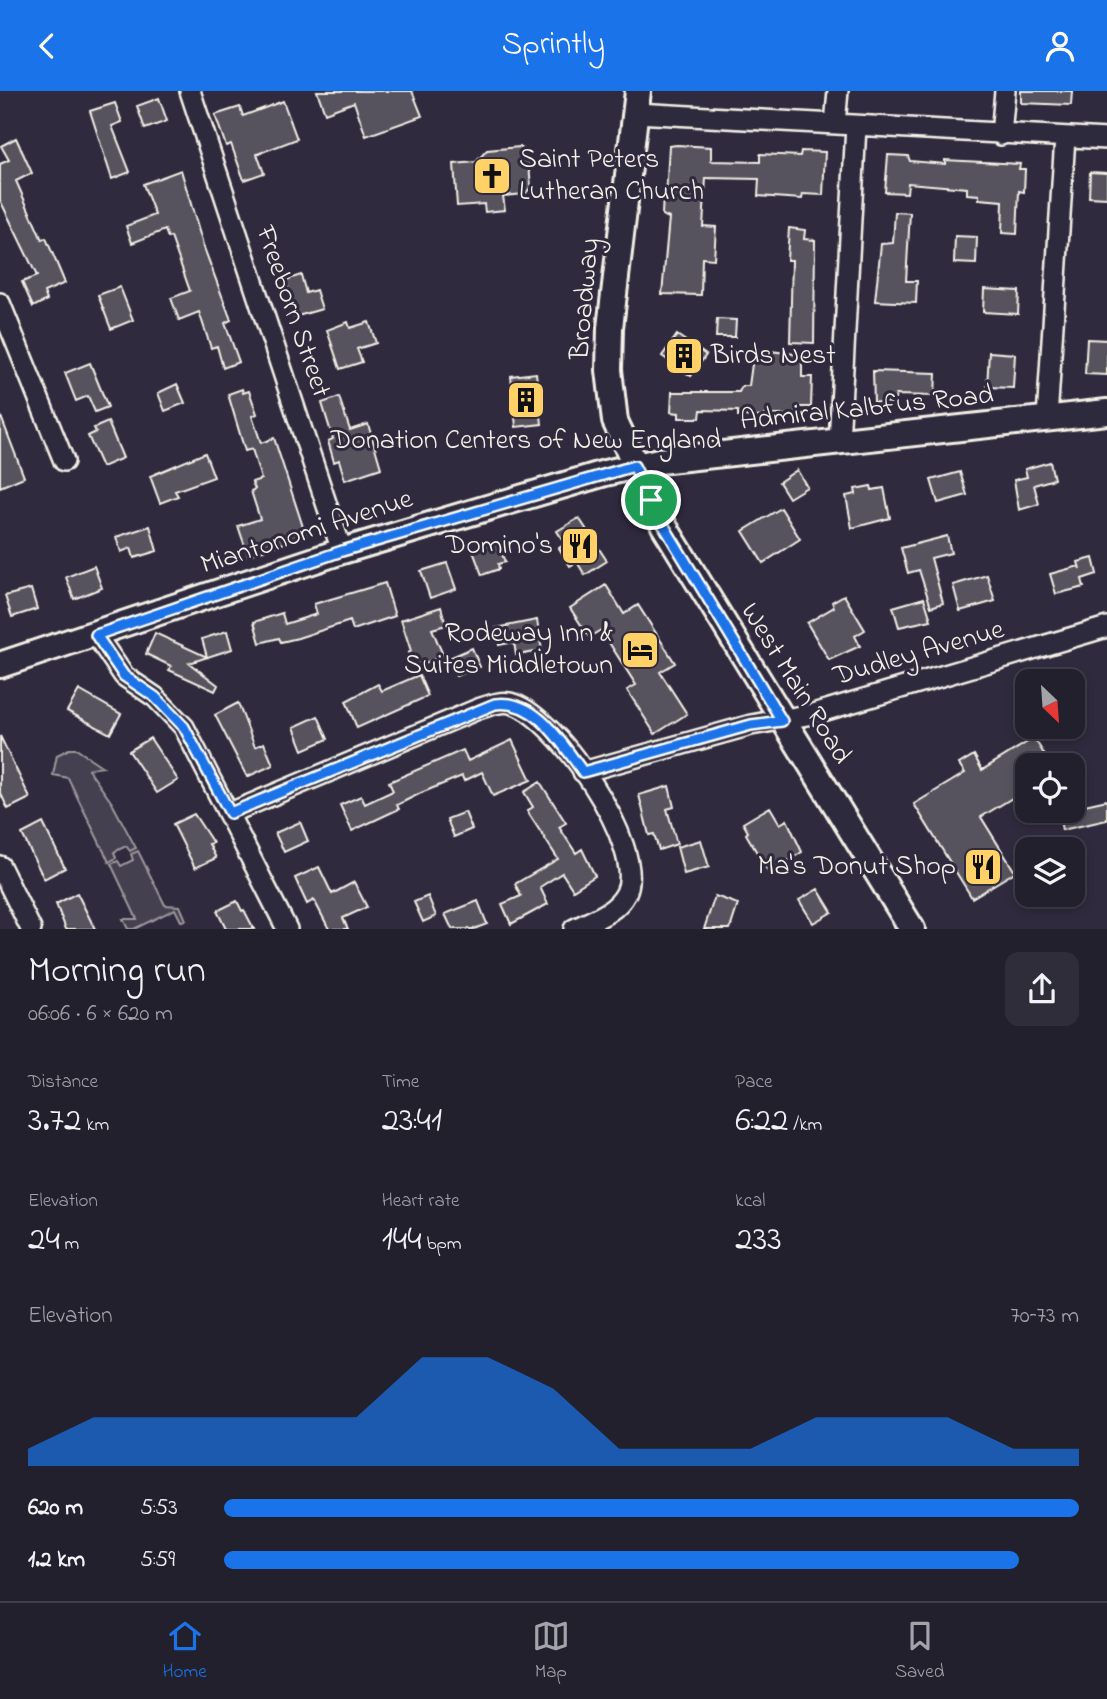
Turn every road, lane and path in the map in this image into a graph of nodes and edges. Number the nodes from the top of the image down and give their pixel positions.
1 (190, 91) edge
2 (838, 91) edge
3 (1005, 91) edge
4 (637, 102) edge
5 (835, 124) junction
6 (856, 126) junction
7 (1001, 135) junction
8 (1065, 137) junction
9 (1107, 139) edge
10 (0, 303) edge
11 (1107, 412) edge
12 (1047, 419) junction
13 (839, 443) junction
14 (64, 461) dead end
15 (634, 466) junction
16 (342, 551) junction
17 (1107, 627) edge
18 (96, 635) junction
19 (0, 665) edge
20 (782, 721) junction
21 (583, 772) junction
22 (230, 813) junction
23 (0, 866) edge
24 (32, 929) edge
25 (287, 929) edge
26 (574, 929) edge
27 (912, 929) edge

1 - 16 street, Freeborn Street
2 - 5 street
3 - 7 street
4 - 5 street
4 - 15 main road, Broadway
5 - 6 street
6 - 7 street
6 - 13 street
7 - 8 street
8 - 9 street
8 - 12 street
10 - 14 street
11 - 12 main road, Admiral Kalbfus Road
12 - 13 main road, Admiral Kalbfus Road
13 - 15 main road, Admiral Kalbfus Road
15 - 16 main road, Miantonomi Avenue
15 - 20 main road, West Main Road
16 - 18 main road, Miantonomi Avenue
17 - 20 street, Dudley Avenue
18 - 19 main road, Miantonomi Avenue
18 - 22 street
20 - 21 street, Dudley Avenue
20 - 27 main road, West Main Road
21 - 22 street
21 - 26 street
22 - 25 street
23 - 24 street

